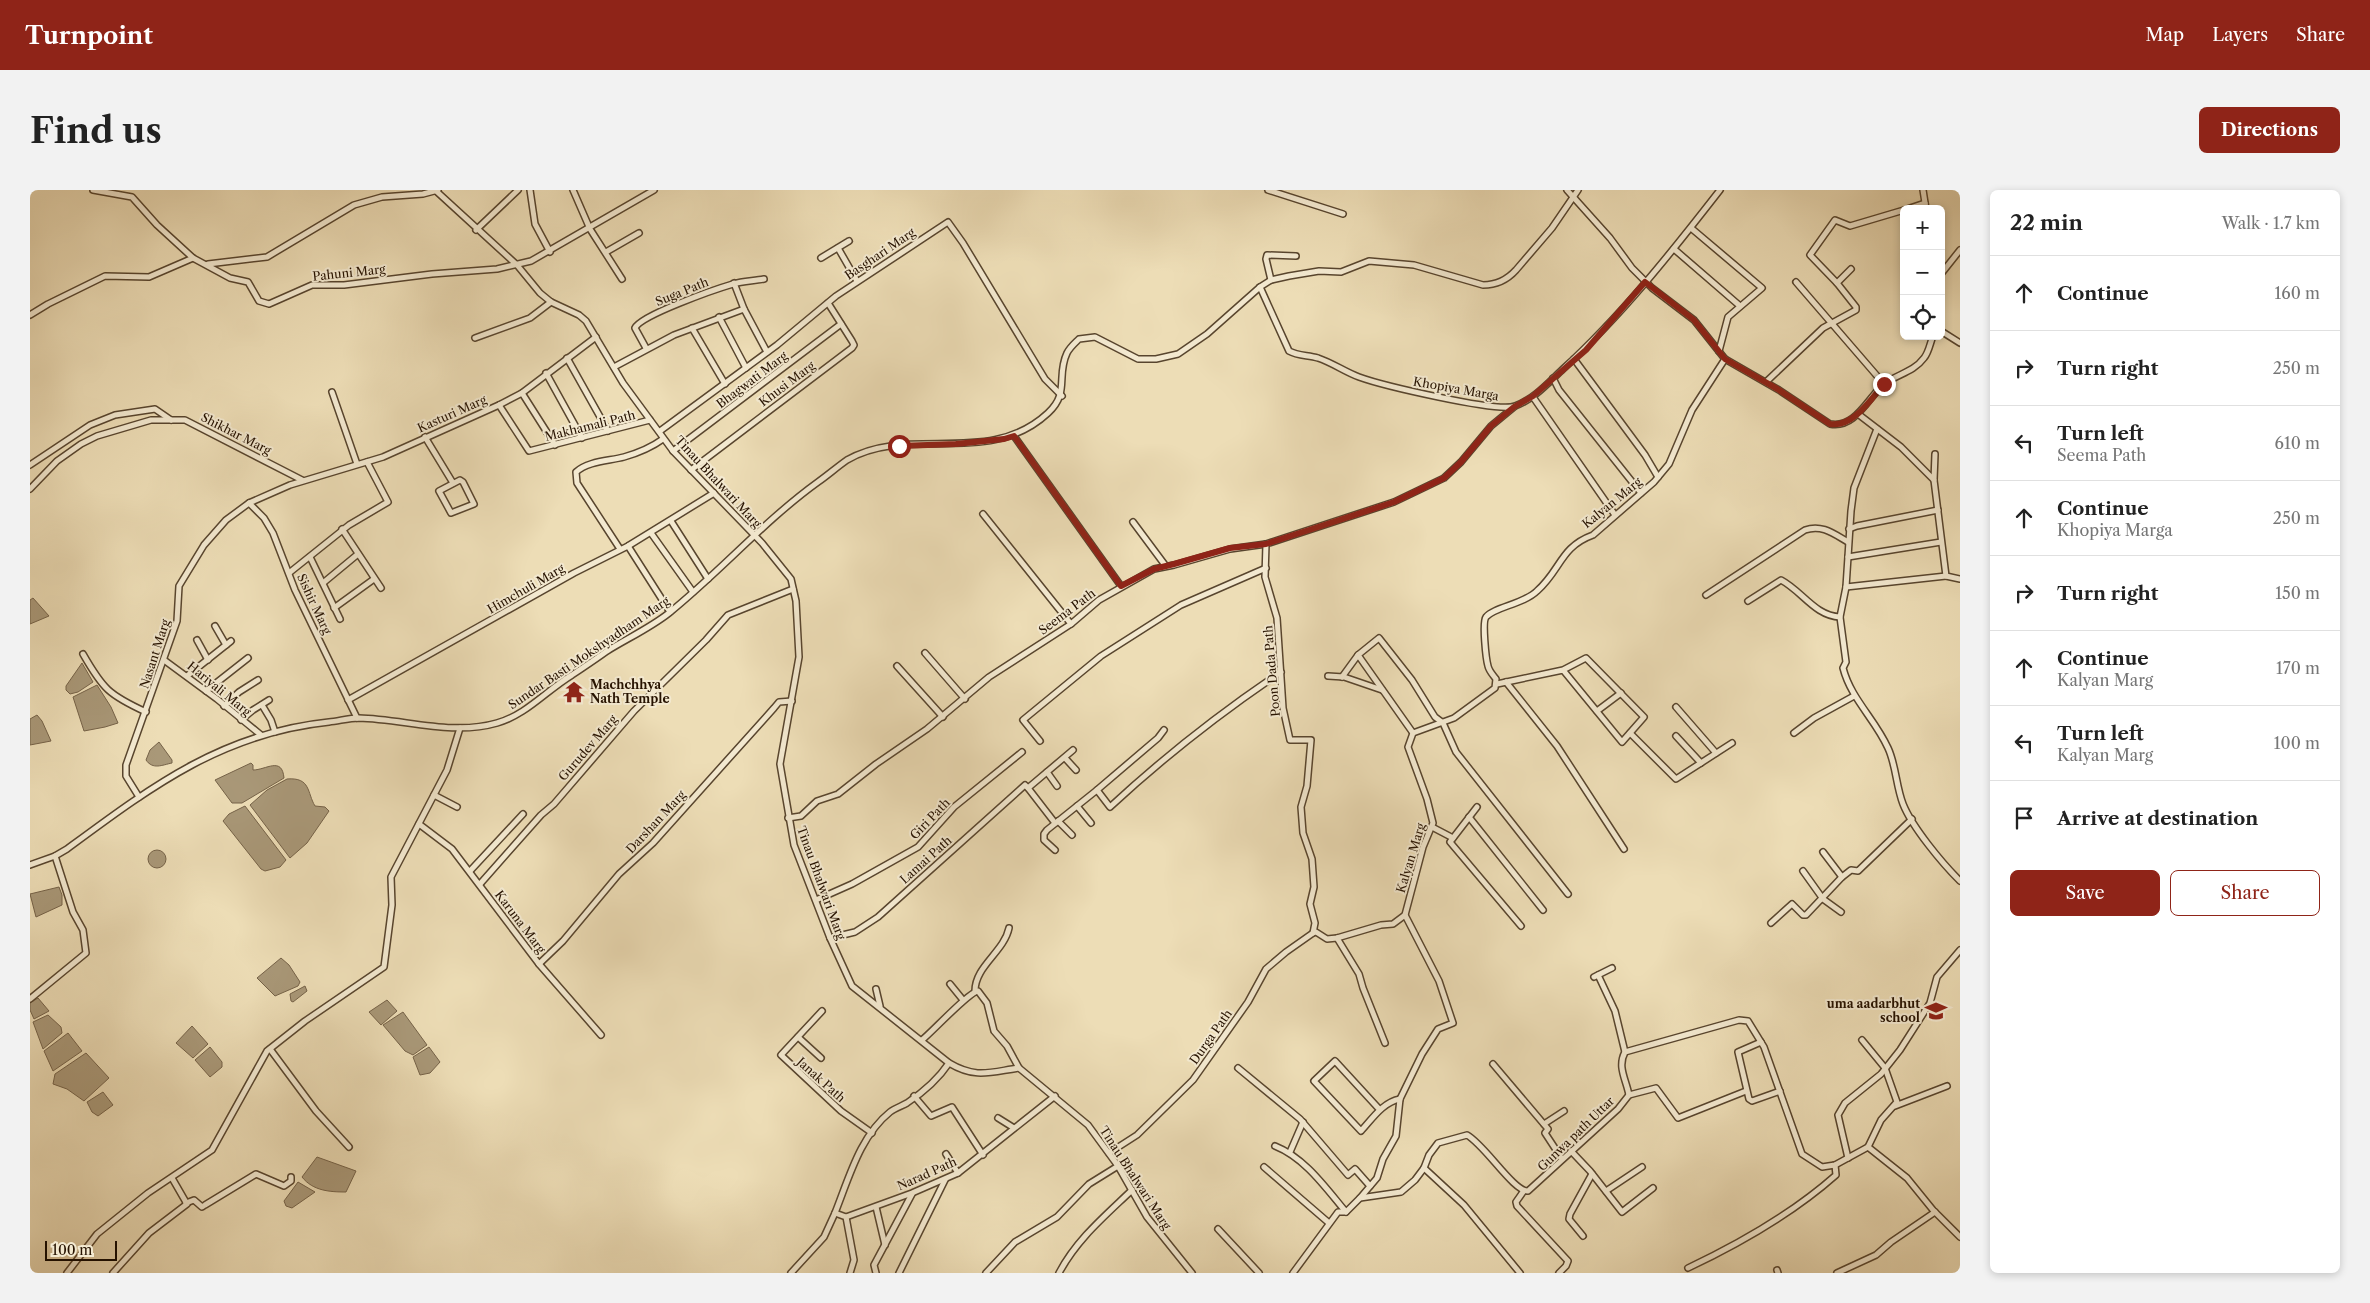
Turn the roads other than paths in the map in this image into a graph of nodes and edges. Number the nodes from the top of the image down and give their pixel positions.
1 (93, 190) edge
2 (436, 190) edge
3 (518, 190) edge
4 (530, 190) edge
5 (573, 190) edge
6 (654, 190) edge
7 (1268, 190) edge
8 (1567, 190) edge
9 (1578, 190) edge
10 (1720, 190) edge
11 (1923, 190) edge
12 (1573, 197) junction
13 (1925, 205) edge
14 (1900, 211) edge
15 (1343, 214) dead end
16 (1691, 228) junction
17 (590, 229) junction
18 (476, 230) junction
19 (639, 233) dead end
20 (849, 241) dead end
21 (838, 248) junction
22 (1674, 249) junction
23 (1960, 250) edge
24 (550, 252) junction
25 (606, 252) junction
26 (1296, 256) dead end
27 (192, 258) junction
28 (821, 258) dead end
29 (208, 264) junction
30 (517, 265) junction
31 (1851, 269) dead end
32 (1945, 269) edge
33 (622, 279) dead end
34 (764, 279) dead end
35 (1271, 280) junction
36 (857, 281) junction
37 (1645, 282) junction
38 (1796, 282) dead end
39 (734, 283) junction
40 (1837, 283) junction
41 (1260, 287) junction
42 (551, 302) junction
43 (828, 303) junction
44 (1740, 306) junction
45 (744, 309) junction
46 (30, 315) edge
47 (718, 318) junction
48 (1831, 323) junction
49 (841, 324) junction
50 (692, 328) junction
51 (1945, 334) edge
52 (596, 337) junction
53 (475, 338) dead end
54 (1931, 340) edge
55 (1960, 343) edge
56 (646, 348) junction
57 (1718, 351) junction
58 (767, 352) junction
59 (567, 358) junction
60 (1574, 359) junction
61 (1725, 359) junction
62 (614, 367) junction
63 (746, 368) junction
64 (546, 373) junction
65 (1553, 378) junction
66 (1766, 382) junction
67 (725, 384) junction
68 (1884, 384) junction
69 (332, 392) dead end
70 (522, 393) junction
71 (1062, 396) junction
72 (1533, 396) junction
73 (499, 405) junction
74 (1514, 407) junction
75 (1858, 414) junction
76 (171, 420) junction
77 (650, 420) junction
78 (1877, 429) junction
79 (608, 431) junction
80 (660, 432) junction
81 (1014, 436) junction
82 (425, 437) junction
83 (582, 438) junction
84 (663, 439) junction
85 (555, 445) junction
86 (673, 451) junction
87 (1935, 454) dead end
88 (367, 462) junction
89 (357, 464) junction
90 (30, 465) edge
91 (691, 470) junction
92 (1658, 477) junction
93 (302, 480) junction
94 (1934, 480) junction
95 (453, 483) junction
96 (30, 489) edge
97 (714, 493) junction
98 (1641, 493) junction
99 (249, 502) junction
100 (1938, 510) junction
101 (983, 514) dead end
102 (1615, 515) junction
103 (671, 521) junction
104 (1133, 522) dead end
105 (342, 529) junction
106 (1849, 530) junction
107 (651, 533) junction
108 (754, 535) junction
109 (1848, 542) junction
110 (1942, 542) junction
111 (1266, 544) junction
112 (628, 546) junction
113 (620, 549) junction
114 (358, 554) junction
115 (310, 557) junction
116 (1848, 557) junction
117 (1165, 565) junction
118 (1266, 568) junction
119 (289, 573) junction
120 (1946, 576) junction
121 (374, 579) junction
122 (708, 579) junction
123 (1960, 579) edge
124 (322, 583) junction
125 (1121, 586) junction
126 (1846, 587) junction
127 (380, 588) dead end
128 (793, 589) junction
129 (693, 592) junction
130 (1706, 595) dead end
131 (1748, 601) dead end
132 (334, 608) junction
133 (670, 612) junction
134 (1840, 617) junction
135 (340, 619) dead end
136 (1072, 624) junction
137 (215, 626) dead end
138 (197, 640) dead end
139 (231, 641) dead end
140 (226, 645) junction
141 (925, 653) dead end
142 (83, 654) dead end
143 (1358, 655) junction
144 (248, 658) dead end
145 (164, 660) junction
146 (208, 660) junction
147 (897, 666) dead end
148 (1563, 670) junction
149 (1281, 672) junction
150 (187, 676) junction
151 (1328, 676) dead end
152 (1342, 677) junction
153 (258, 680) dead end
154 (1506, 682) junction
155 (1496, 684) junction
156 (206, 691) junction
157 (1383, 691) junction
158 (1621, 693) junction
159 (1854, 696) junction
160 (965, 699) junction
161 (270, 700) dead end
162 (348, 700) junction
163 (792, 701) junction
164 (262, 705) junction
165 (224, 706) junction
166 (1676, 707) dead end
167 (146, 712) junction
168 (1597, 712) junction
169 (943, 717) junction
170 (357, 718) junction
171 (241, 720) junction
172 (1443, 723) junction
173 (460, 728) junction
174 (1164, 730) dead end
175 (275, 732) junction
176 (1413, 733) junction
177 (1630, 733) junction
178 (1794, 733) dead end
179 (261, 736) junction
180 (1676, 736) dead end
181 (1040, 741) dead end
182 (1732, 743) dead end
183 (1073, 750) dead end
184 (1022, 752) dead end
185 (1716, 753) junction
186 (1065, 758) junction
187 (1701, 763) junction
188 (1076, 770) dead end
189 (1047, 772) junction
190 (1057, 786) dead end
191 (1028, 788) junction
192 (1097, 790) junction
193 (434, 795) junction
194 (139, 797) junction
195 (1077, 806) junction
196 (457, 807) dead end
197 (1477, 807) dead end
198 (523, 814) dead end
199 (1469, 817) junction
200 (788, 818) junction
201 (1912, 819) junction
202 (1057, 822) junction
203 (1091, 823) dead end
204 (419, 824) junction
205 (1432, 828) junction
206 (1072, 835) dead end
207 (1453, 838) junction
208 (1624, 849) dead end
209 (1055, 850) dead end
210 (1824, 852) dead end
211 (55, 856) junction
212 (30, 865) edge
213 (470, 871) junction
214 (1803, 871) dead end
215 (1842, 877) junction
216 (1960, 881) edge
217 (480, 884) junction
218 (1568, 894) dead end
219 (1823, 899) junction
220 (816, 900) junction
221 (1543, 910) dead end
222 (1841, 912) dead end
223 (1405, 915) junction
224 (1771, 923) dead end
225 (1521, 926) dead end
226 (1009, 928) dead end
227 (1313, 933) junction
228 (830, 938) junction
229 (1337, 938) junction
230 (1960, 950) edge
231 (538, 964) junction
232 (1612, 968) dead end
233 (950, 984) dead end
234 (876, 989) dead end
235 (975, 991) junction
236 (30, 999) edge
237 (963, 1000) junction
238 (880, 1006) junction
239 (822, 1011) dead end
240 (602, 1035) dead end
241 (798, 1037) junction
242 (922, 1040) junction
243 (1862, 1040) dead end
244 (1761, 1042) junction
245 (1385, 1043) dead end
246 (270, 1049) junction
247 (1625, 1052) junction
248 (821, 1058) dead end
249 (949, 1063) junction
250 (1493, 1064) dead end
251 (1020, 1068) junction
252 (1238, 1068) dead end
253 (1885, 1068) junction
254 (1947, 1086) dead end
255 (1746, 1091) junction
256 (1780, 1091) junction
257 (1629, 1095) junction
258 (914, 1096) junction
259 (1055, 1096) junction
260 (1400, 1099) junction
261 (1893, 1106) junction
262 (1380, 1110) junction
263 (1564, 1111) dead end
264 (998, 1118) dead end
265 (1303, 1122) junction
266 (1544, 1124) junction
267 (1014, 1128) junction
268 (872, 1133) junction
269 (1275, 1146) dead end
270 (349, 1147) dead end
271 (1868, 1147) junction
272 (1290, 1152) junction
273 (1571, 1152) junction
274 (1109, 1153) junction
275 (946, 1154) dead end
276 (983, 1155) junction
277 (1848, 1158) junction
278 (1562, 1159) junction
279 (1835, 1165) junction
280 (1118, 1166) junction
281 (1264, 1167) dead end
282 (1642, 1167) dead end
283 (1424, 1168) junction
284 (958, 1173) junction
285 (1592, 1174) junction
286 (291, 1177) dead end
287 (172, 1178) junction
288 (945, 1180) junction
289 (1370, 1186) junction
290 (1652, 1188) dead end
291 (1132, 1190) junction
292 (1606, 1191) junction
293 (1523, 1192) junction
294 (912, 1193) junction
295 (1360, 1198) junction
296 (186, 1203) junction
297 (876, 1207) junction
298 (1346, 1212) junction
299 (1935, 1212) junction
300 (835, 1213) junction
301 (846, 1217) junction
302 (1329, 1223) junction
303 (1218, 1229) dead end
304 (1583, 1236) dead end
305 (1960, 1237) edge
306 (885, 1245) junction
307 (1688, 1268) dead end
308 (66, 1273) edge
309 (113, 1273) edge
310 (791, 1273) edge
311 (850, 1273) edge
312 (876, 1273) edge
313 (899, 1273) edge
314 (986, 1273) edge
315 (1059, 1273) edge
316 (1192, 1273) edge
317 (1259, 1273) edge
318 (1292, 1273) edge
319 (1520, 1273) edge
320 (1559, 1273) edge
321 (1837, 1273) edge

1 - 27 street
2 - 18 street, Tinau Bhalwari Marg
2 - 29 street
3 - 18 street
4 - 24 street
5 - 17 street
6 - 17 street, Pahuni Marg
7 - 15 street
8 - 12 street
9 - 12 street
10 - 16 street, Khopiya Marga
11 - 13 street
12 - 35 street
12 - 37 street
14 - 40 street
16 - 22 street, Khopiya Marga
16 - 44 street
17 - 24 street, Pahuni Marg
17 - 25 street
18 - 30 street, Tinau Bhalwari Marg
19 - 25 street
20 - 21 street
21 - 28 street
21 - 36 street
22 - 37 street, Khopiya Marga
22 - 44 street
23 - 32 street
24 - 30 street, Pahuni Marg
25 - 33 street
26 - 35 street
27 - 29 street, Pahuni Marg
27 - 46 street
29 - 30 street, Pahuni Marg
30 - 42 street, Tinau Bhalwari Marg
31 - 40 street
34 - 39 street, Suga Path
35 - 41 street
36 - 43 street, Basghari Marg
36 - 71 street, Basghari Marg
37 - 57 street
37 - 60 street, Khopiya Marga
38 - 48 street
39 - 45 street
39 - 56 street, Suga Path
40 - 48 street
41 - 71 street
41 - 74 street, Khopiya Marga
42 - 52 street, Tinau Bhalwari Marg
42 - 53 street
43 - 49 street, Khusi Marg
43 - 58 street, Basghari Marg
44 - 57 street
45 - 47 street
45 - 58 street
47 - 50 street
47 - 63 street
48 - 66 street
48 - 68 street
49 - 86 street, Bhagwati Marg
49 - 91 street, Khusi Marg
50 - 56 street
50 - 67 street
51 - 55 street
52 - 59 street, Kasturi Marg
52 - 62 street, Tinau Bhalwari Marg
54 - 68 street
56 - 62 street
57 - 61 street
58 - 63 street, Basghari Marg
59 - 64 street, Kasturi Marg
59 - 79 street
60 - 65 street, Khopiya Marga
60 - 92 street
61 - 66 street
61 - 92 street, Kalyan Marg
62 - 77 street, Tinau Bhalwari Marg
63 - 67 street, Basghari Marg
64 - 70 street, Kasturi Marg
64 - 83 street
65 - 72 street, Khopiya Marga
65 - 98 street
66 - 75 street
67 - 80 street, Basghari Marg
68 - 75 street
69 - 89 street
70 - 73 street, Kasturi Marg
70 - 85 street
71 - 81 street, Sundar Basti Mokshyadham Marg
72 - 74 street, Khopiya Marga
72 - 102 street
73 - 82 street, Kasturi Marg
73 - 85 street, Makhamali Path
74 - 111 street, Seema Path
75 - 78 street
76 - 90 street
76 - 93 street, Shikhar Marg
76 - 96 street, Shikhar Marg
77 - 79 street, Makhamali Path
77 - 80 street, Tinau Bhalwari Marg
78 - 94 street
78 - 106 street
79 - 83 street, Makhamali Path
80 - 84 street, Tinau Bhalwari Marg
81 - 108 street, Sundar Basti Mokshyadham Marg
81 - 125 street
82 - 88 street, Kasturi Marg
82 - 95 street
83 - 85 street, Makhamali Path
84 - 86 street, Tinau Bhalwari Marg
84 - 113 street
86 - 91 street, Tinau Bhalwari Marg
87 - 94 street
88 - 89 street, Kasturi Marg
88 - 105 street
89 - 93 street, Kasturi Marg
91 - 97 street, Tinau Bhalwari Marg
92 - 98 street, Kalyan Marg
93 - 99 street, Nasant Marg
94 - 100 street
95 - 95 street
97 - 103 street, Himchuli Marg
97 - 108 street, Tinau Bhalwari Marg
98 - 102 street, Kalyan Marg
99 - 119 street, Sishir Marg
99 - 145 street, Nasant Marg
100 - 106 street
100 - 110 street
101 - 136 street
102 - 155 street, Kalyan Marg
103 - 107 street, Himchuli Marg
103 - 122 street
104 - 117 street
105 - 114 street
105 - 115 street
106 - 109 street
107 - 112 street, Himchuli Marg
107 - 129 street
108 - 122 street, Sundar Basti Mokshyadham Marg
108 - 128 street, Tinau Bhalwari Marg
109 - 116 street
109 - 130 street
110 - 116 street
110 - 120 street
111 - 117 street, Seema Path
111 - 118 street, Poon Dada Path
112 - 113 street, Himchuli Marg
112 - 133 street
113 - 162 street, Himchuli Marg
114 - 121 street
114 - 124 street
115 - 119 street
115 - 124 street
116 - 126 street
117 - 125 street, Seema Path
118 - 149 street, Poon Dada Path
118 - 181 street
119 - 162 street, Sishir Marg
120 - 123 street
120 - 126 street
121 - 127 street
121 - 132 street
122 - 129 street, Sundar Basti Mokshyadham Marg
124 - 132 street
125 - 136 street, Seema Path
126 - 134 street
128 - 163 street, Tinau Bhalwari Marg
128 - 217 street, Gurudev Marg
129 - 133 street, Sundar Basti Mokshyadham Marg
131 - 134 street
132 - 135 street
133 - 173 street, Sundar Basti Mokshyadham Marg
134 - 159 street
136 - 160 street, Seema Path
137 - 140 street
138 - 146 street
139 - 140 street
140 - 146 street
141 - 160 street
142 - 167 street
143 - 152 street
143 - 157 street
143 - 172 street
144 - 156 street
145 - 150 street, Hariyali Marg
145 - 167 street, Nasant Marg
146 - 150 street
147 - 169 street
148 - 154 street
148 - 158 street
148 - 168 street
149 - 192 street
149 - 227 street, Poon Dada Path
150 - 156 street, Hariyali Marg
151 - 152 street
152 - 157 street
153 - 165 street
154 - 155 street
154 - 208 street
155 - 172 street
156 - 165 street, Hariyali Marg
157 - 176 street
158 - 168 street
158 - 177 street
159 - 178 street
159 - 201 street
160 - 169 street, Seema Path
161 - 164 street
162 - 170 street, Sishir Marg
163 - 200 street, Tinau Bhalwari Marg
163 - 231 street, Darshan Marg
164 - 171 street
164 - 175 street
165 - 171 street, Hariyali Marg
166 - 185 street
167 - 194 street, Nasant Marg
168 - 177 street
169 - 200 street, Seema Path
170 - 173 street, Sundar Basti Mokshyadham Marg
170 - 175 street, Sundar Basti Mokshyadham Marg
171 - 179 street, Hariyali Marg
172 - 176 street
172 - 218 street
173 - 193 street
174 - 192 street
175 - 179 street, Sundar Basti Mokshyadham Marg
176 - 205 street, Kalyan Marg
177 - 187 street
179 - 194 street, Sundar Basti Mokshyadham Marg
180 - 187 street
182 - 185 street
183 - 186 street
184 - 220 street, Giri Path
185 - 187 street
186 - 188 street
186 - 189 street
189 - 190 street
189 - 191 street
191 - 202 street
191 - 228 street, Lamai Path
192 - 195 street
193 - 196 street
193 - 204 street
194 - 211 street, Sundar Basti Mokshyadham Marg
195 - 202 street
195 - 203 street
197 - 199 street
198 - 213 street
199 - 207 street
199 - 221 street
200 - 220 street, Tinau Bhalwari Marg
201 - 215 street
201 - 216 street
202 - 206 street
202 - 209 street
204 - 213 street, Karuna Marg
204 - 246 street
205 - 207 street
205 - 223 street, Kalyan Marg
207 - 225 street
210 - 215 street
211 - 212 street, Sundar Basti Mokshyadham Marg
211 - 236 street
213 - 217 street, Karuna Marg
214 - 219 street
215 - 219 street
217 - 231 street, Karuna Marg
219 - 222 street
219 - 224 street
220 - 228 street, Tinau Bhalwari Marg
223 - 229 street
223 - 260 street
226 - 235 street
227 - 229 street
227 - 274 street, Durga Path
228 - 238 street, Tinau Bhalwari Marg
229 - 245 street
230 - 253 street
231 - 240 street, Karuna Marg
232 - 247 street, Gunwa path Uttar
233 - 237 street
234 - 238 street
235 - 237 street
235 - 251 street
237 - 242 street
238 - 242 street, Tinau Bhalwari Marg
239 - 241 street, Janak Path
241 - 248 street
241 - 268 street, Janak Path
242 - 249 street, Tinau Bhalwari Marg
243 - 253 street
244 - 247 street
244 - 255 street
244 - 256 street
246 - 270 street
246 - 287 street
247 - 257 street, Gunwa path Uttar
249 - 251 street, Tinau Bhalwari Marg
249 - 258 street
250 - 266 street
251 - 259 street, Tinau Bhalwari Marg
252 - 265 street
253 - 261 street
253 - 277 street
254 - 261 street
255 - 256 street
255 - 257 street
256 - 279 street
257 - 273 street, Gunwa path Uttar
258 - 268 street
258 - 276 street
259 - 267 street, Narad Path
259 - 274 street, Tinau Bhalwari Marg
260 - 262 street
260 - 289 street
261 - 271 street
262 - 262 street
263 - 266 street
264 - 267 street
265 - 272 street
265 - 289 street
266 - 278 street
267 - 276 street, Narad Path
268 - 300 street
269 - 272 street
271 - 277 street
271 - 299 street
272 - 298 street
273 - 278 street, Gunwa path Uttar
273 - 285 street
274 - 280 street, Tinau Bhalwari Marg
275 - 284 street
276 - 284 street, Narad Path
277 - 279 street
278 - 293 street, Gunwa path Uttar
279 - 307 street
280 - 291 street, Tinau Bhalwari Marg
280 - 314 street
281 - 302 street
282 - 292 street
283 - 293 street
283 - 295 street
283 - 319 street
284 - 288 street, Narad Path
285 - 292 street
285 - 304 street
286 - 296 street
287 - 296 street
287 - 308 street
288 - 294 street, Narad Path
288 - 313 street
289 - 295 street
290 - 292 street
291 - 315 street
291 - 316 street, Tinau Bhalwari Marg
293 - 320 street
294 - 297 street, Narad Path
294 - 306 street
295 - 298 street
296 - 309 street
297 - 301 street, Narad Path
297 - 306 street
298 - 302 street
299 - 305 street
299 - 321 street
300 - 301 street
300 - 310 street
301 - 311 street
302 - 318 street
303 - 317 street
306 - 312 street

